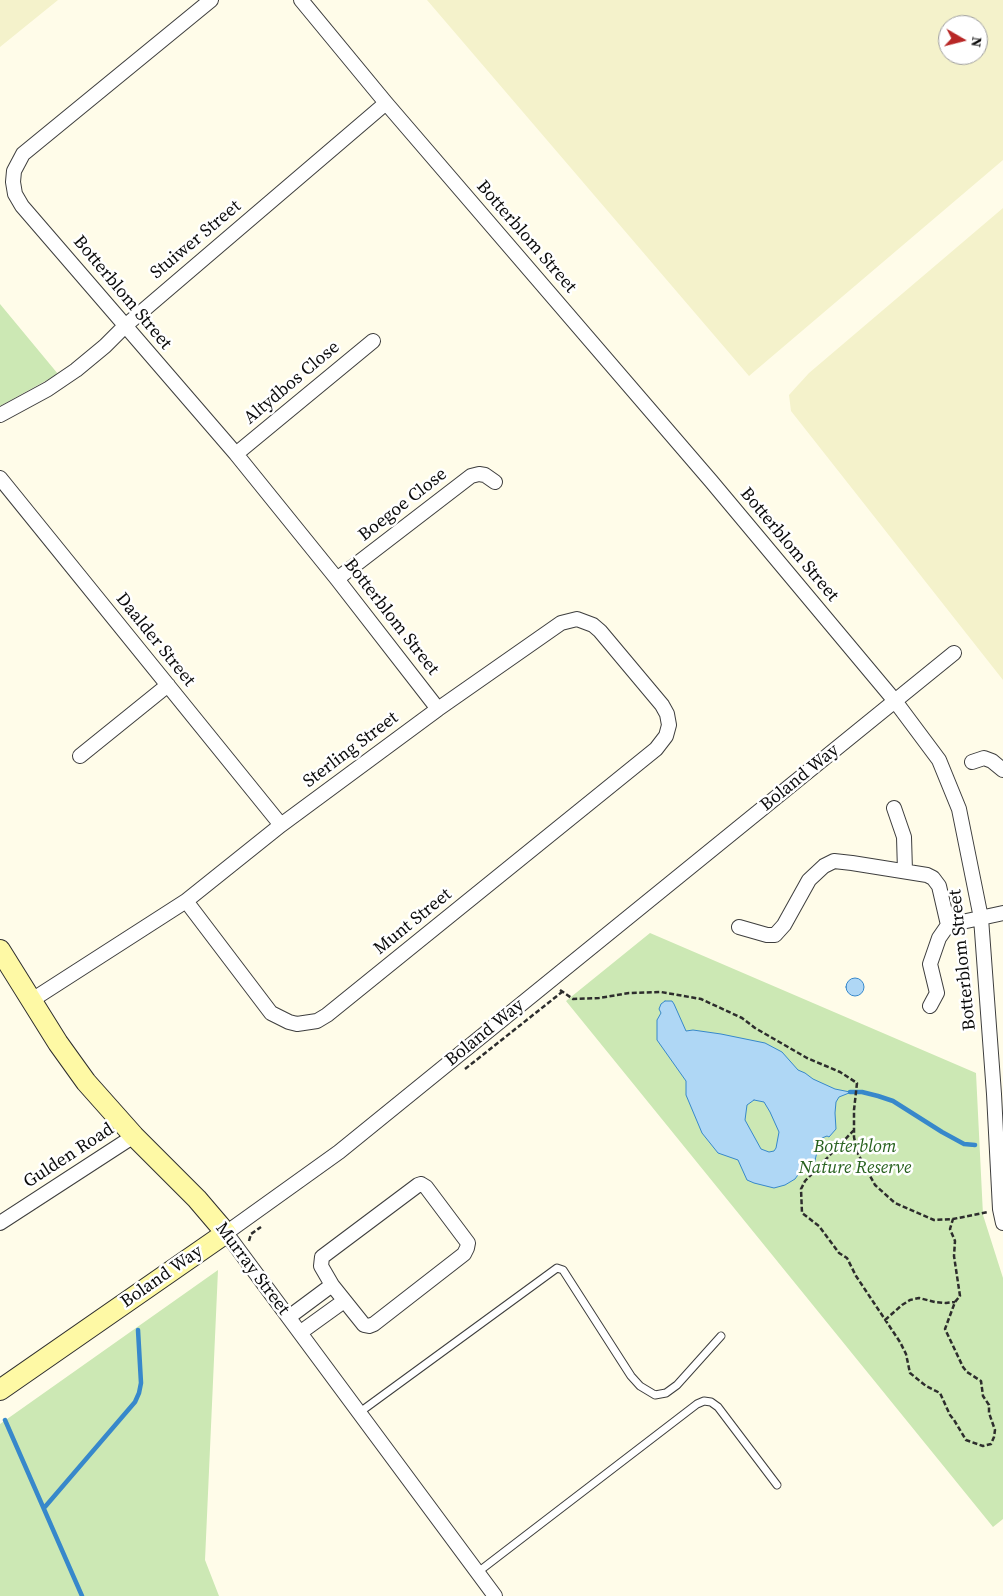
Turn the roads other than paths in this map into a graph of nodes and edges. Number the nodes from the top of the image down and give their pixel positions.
1 (212, 0) edge
2 (301, 0) edge
3 (386, 103) junction
4 (125, 326) junction
5 (373, 341) dead end
6 (0, 415) edge
7 (236, 454) junction
8 (0, 478) edge
9 (495, 482) dead end
10 (337, 579) junction
11 (954, 653) dead end
12 (168, 685) junction
13 (895, 701) junction
14 (438, 709) junction
15 (669, 725) joint
16 (80, 756) dead end
17 (972, 762) dead end
18 (1003, 770) edge
19 (894, 808) dead end
20 (281, 825) junction
21 (905, 871) junction
22 (186, 901) junction
23 (1003, 914) edge
24 (981, 918) junction
25 (948, 925) junction
26 (739, 927) dead end
27 (0, 950) edge
28 (32, 1000) junction
29 (930, 1006) dead end
30 (134, 1136) junction
31 (1001, 1216) edge
32 (0, 1223) edge
33 (226, 1233) junction
34 (332, 1285) junction
35 (344, 1301) junction
36 (289, 1317) junction
37 (301, 1332) junction
38 (722, 1336) dead end
39 (0, 1390) edge
40 (360, 1412) junction
41 (777, 1485) dead end
42 (478, 1572) junction
43 (495, 1596) edge

1 - 4 street, Botterblom Street
2 - 3 street, Botterblom Street
3 - 4 street, Stuiwer Street
3 - 13 street, Botterblom Street
4 - 6 street, Stuiwer Street
4 - 7 street, Botterblom Street
5 - 7 street, Altydbos Close
7 - 10 street, Botterblom Street
8 - 12 street, Daalder Street
9 - 10 street, Boegoe Close
10 - 14 street, Botterblom Street
11 - 13 street, Boland Way
12 - 16 street
12 - 20 street, Daalder Street
13 - 24 street, Botterblom Street
13 - 33 street, Boland Way
14 - 15 street, Sterling Street
14 - 20 street, Sterling Street
15 - 22 street, Munt Street
17 - 18 street
19 - 21 street
20 - 22 street, Sterling Street
21 - 25 street
21 - 26 street
22 - 28 street, Sterling Street
23 - 24 street
24 - 25 street
24 - 31 street, Botterblom Street
25 - 29 street
27 - 28 street, Murray Street
28 - 30 street, Murray Street
30 - 32 street, Gulden Road
30 - 33 street, Murray Street
33 - 36 street, Murray Street
33 - 39 street, Boland Way
34 - 35 street
34 - 35 street
34 - 36 street
35 - 37 street
36 - 37 street, Murray Street
37 - 40 street, Murray Street
38 - 40 lane
40 - 42 street, Murray Street
41 - 42 lane
42 - 43 street, Murray Street

